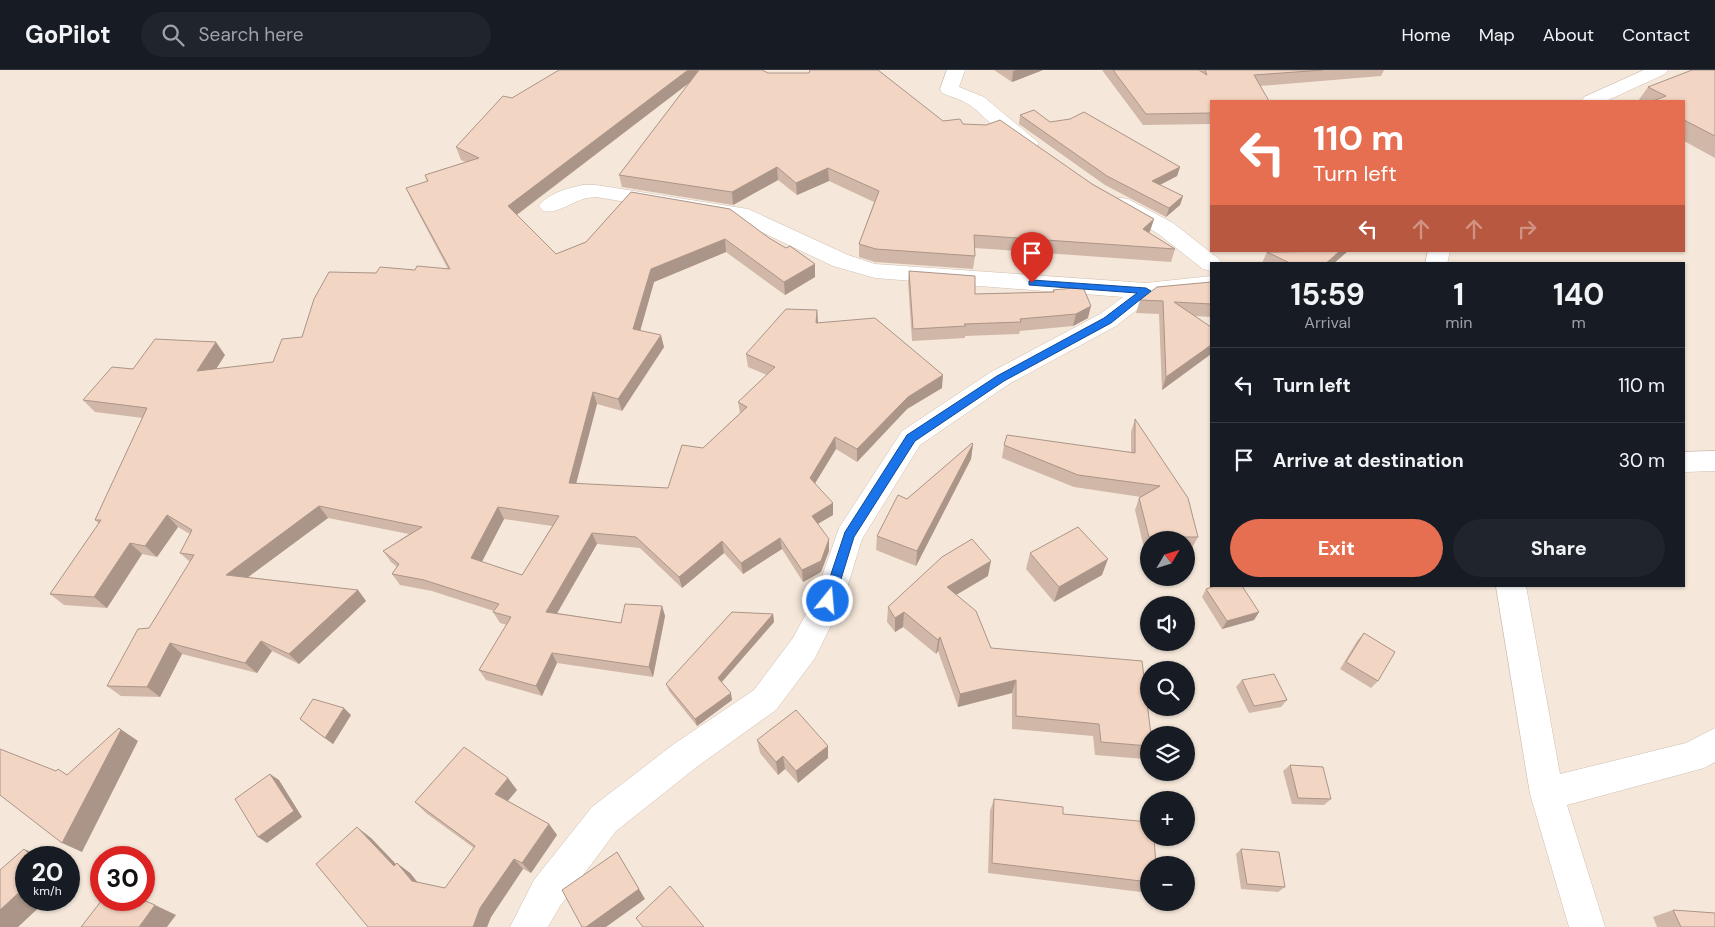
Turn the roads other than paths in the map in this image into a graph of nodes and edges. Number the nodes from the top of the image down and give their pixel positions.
1 (956, 70) edge
2 (1659, 70) edge
3 (1593, 100) edge
4 (1043, 153) edge
5 (1105, 195) edge
6 (550, 206) dead end
7 (1210, 263) edge
8 (1210, 284) edge
9 (1146, 291) junction
10 (1715, 461) edge
11 (1685, 462) edge
12 (1511, 587) edge
13 (1715, 744) edge
14 (1547, 794) junction
15 (528, 927) edge
16 (1587, 927) edge

1 - 4 street
2 - 3 street
5 - 7 street
6 - 9 street
8 - 9 street
9 - 15 street
10 - 11 street
12 - 14 street
13 - 14 street
14 - 16 street

